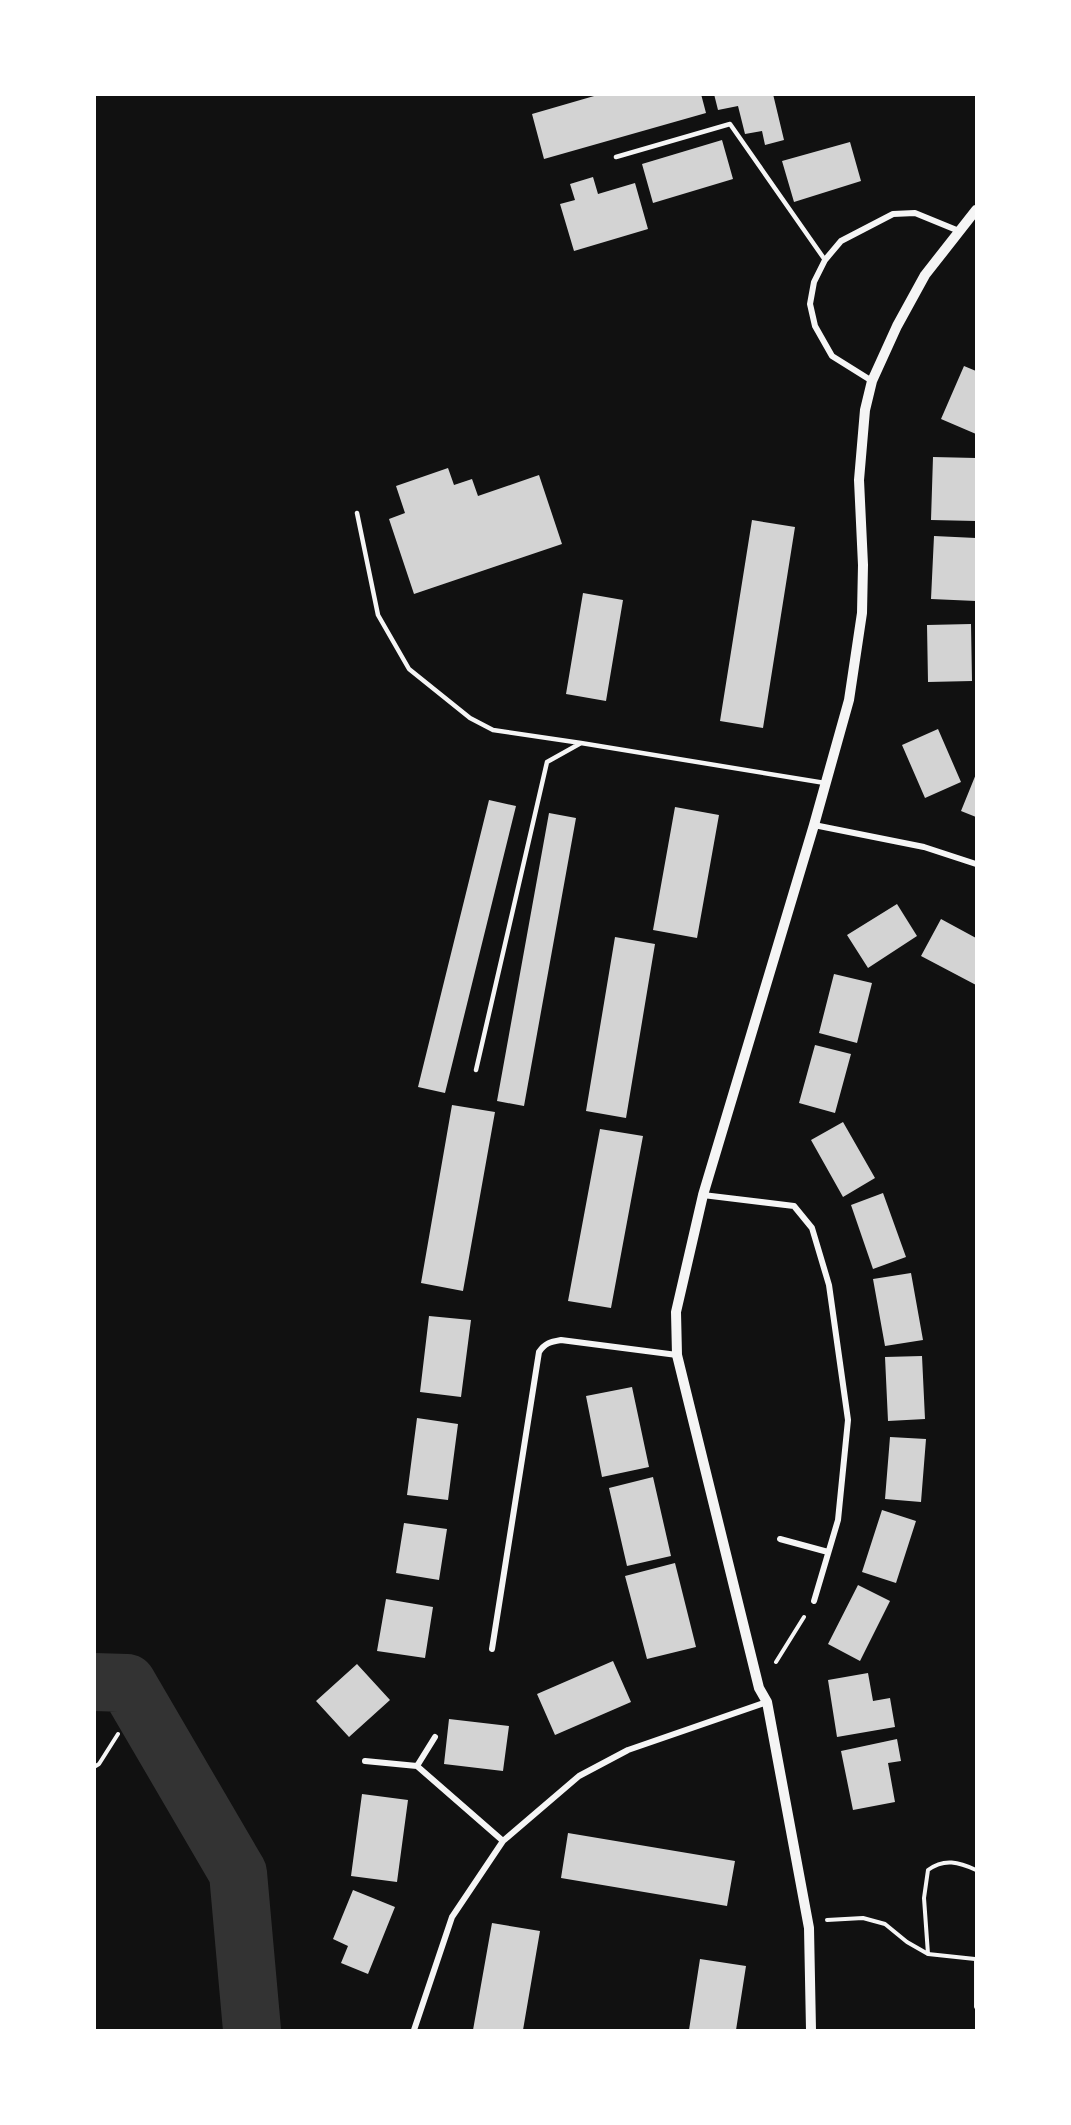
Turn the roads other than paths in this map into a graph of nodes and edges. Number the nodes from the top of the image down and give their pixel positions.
1 (616, 157) dead end
2 (976, 210) edge
3 (959, 231) junction
4 (825, 260) junction
5 (872, 381) junction
6 (357, 513) dead end
7 (581, 743) junction
8 (825, 783) junction
9 (813, 825) junction
10 (976, 864) edge
11 (476, 1070) dead end
12 (703, 1195) junction
13 (678, 1354) junction
14 (780, 1539) dead end
15 (828, 1552) junction
16 (814, 1601) road end
17 (492, 1649) dead end
18 (767, 1702) junction
19 (435, 1737) dead end
20 (365, 1761) dead end
21 (417, 1766) junction
22 (503, 1840) junction
23 (414, 2031) edge
24 (811, 2031) edge

1 - 4 lane
2 - 3 street
3 - 4 street
3 - 5 street
4 - 5 street
5 - 8 street
6 - 7 lane
7 - 8 lane
7 - 11 lane
8 - 9 street
9 - 10 street
9 - 12 street
12 - 13 street
12 - 15 street
13 - 17 street
13 - 18 street
14 - 15 street
15 - 16 street
18 - 22 street
18 - 24 street
19 - 21 street
20 - 21 street
21 - 22 street
22 - 23 street

